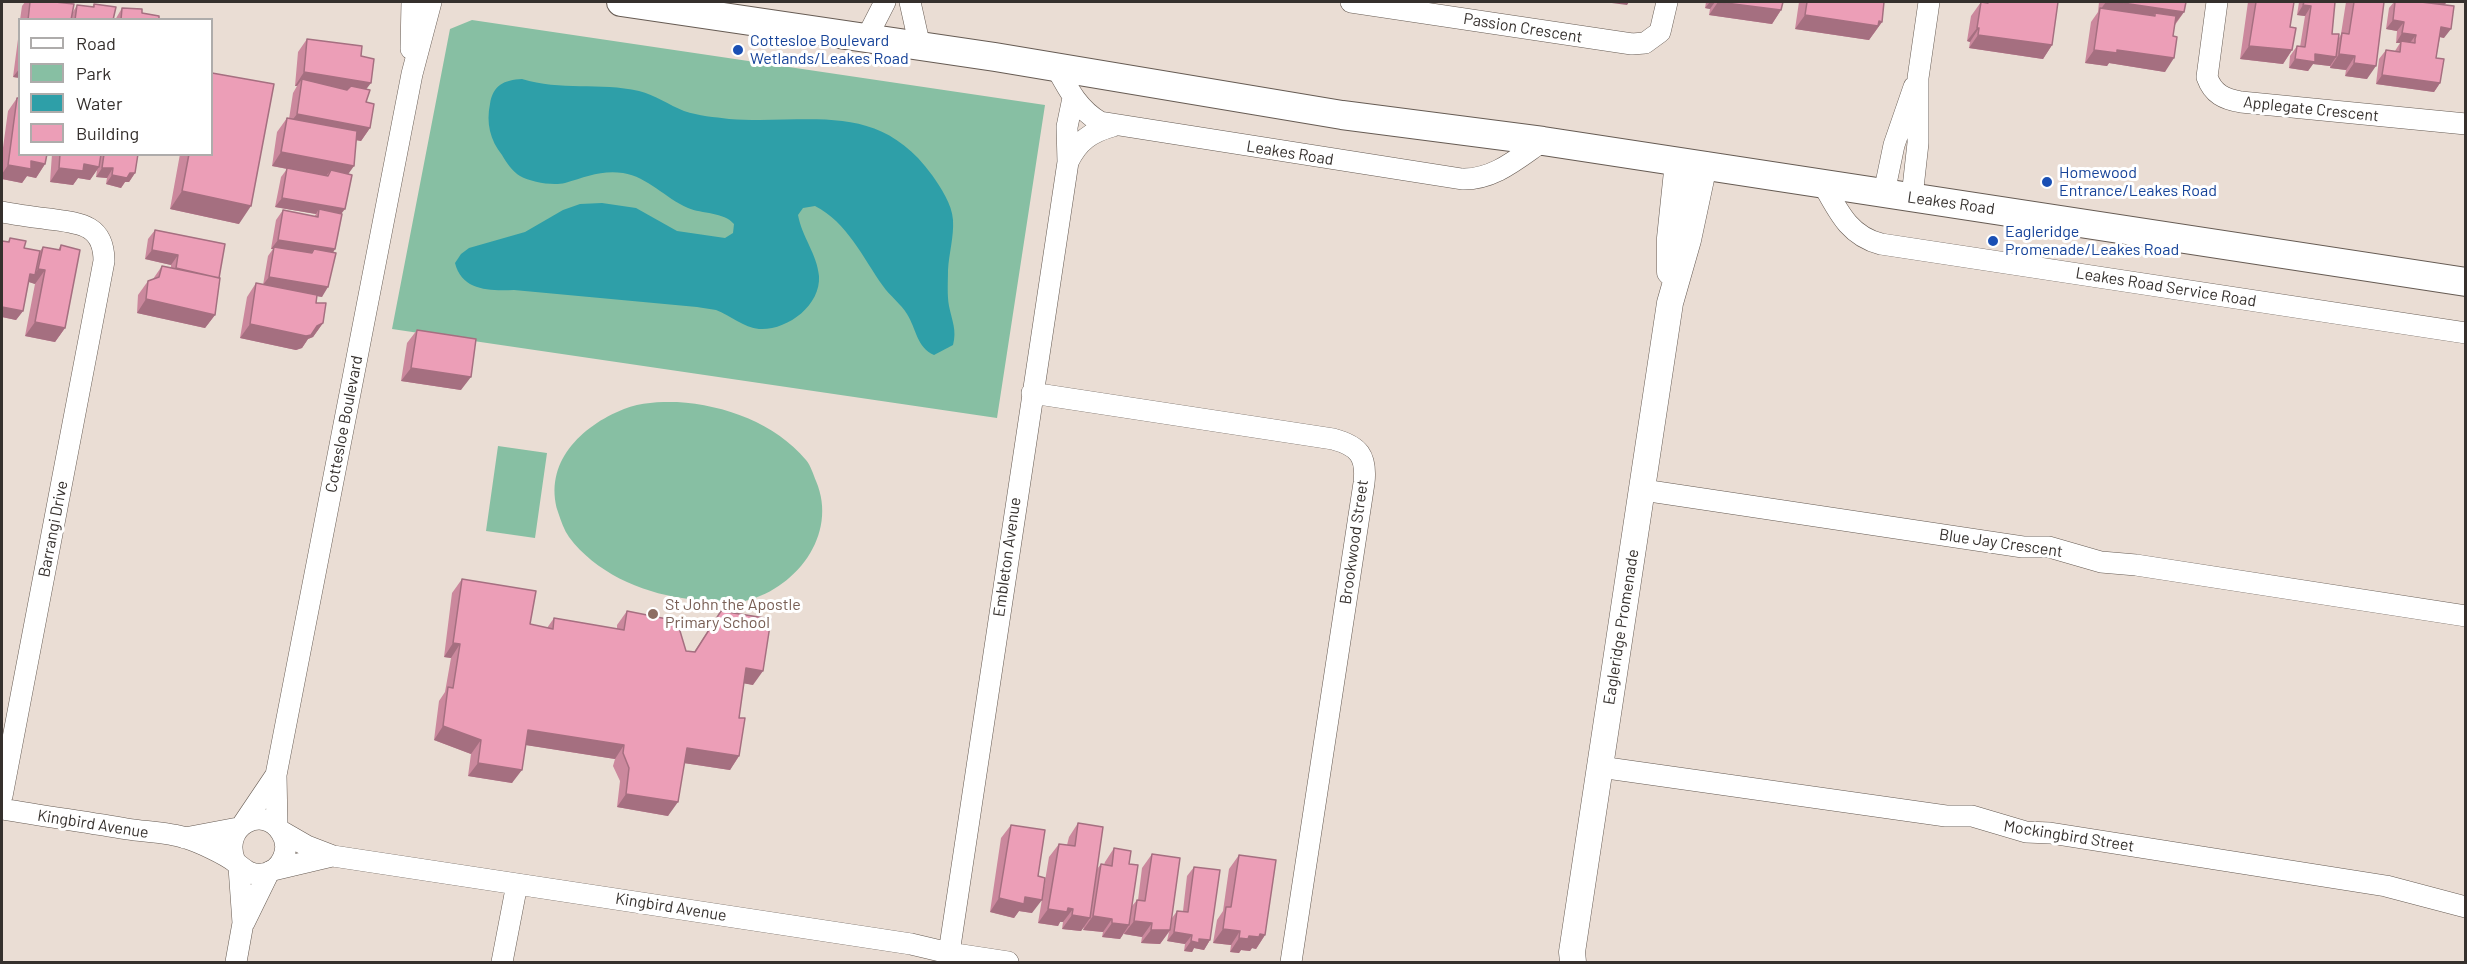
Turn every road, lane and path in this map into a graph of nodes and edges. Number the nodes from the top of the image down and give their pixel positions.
1 (412, 2) edge
2 (431, 2) edge
3 (621, 2) edge
4 (885, 2) edge
5 (910, 2) edge
6 (1351, 2) edge
7 (1667, 2) edge
8 (1929, 2) edge
9 (2217, 2) edge
10 (1402, 5) edge
11 (866, 39) junction
12 (920, 46) junction
13 (1056, 67) junction
14 (412, 74) junction
15 (1918, 78) junction
16 (1073, 98) junction
17 (2465, 121) edge
18 (1113, 126) junction
19 (1543, 141) junction
20 (1068, 162) junction
21 (1691, 164) junction
22 (1823, 184) junction
23 (1884, 193) junction
24 (1912, 197) junction
25 (2, 212) edge
26 (2466, 282) edge
27 (2466, 333) edge
28 (1032, 393) junction
29 (1642, 490) junction
30 (2466, 616) edge
31 (1600, 767) junction
32 (276, 775) junction
33 (2, 796) edge
34 (2, 809) edge
35 (241, 826) junction
36 (279, 829) junction
37 (186, 838) junction
38 (333, 856) junction
39 (237, 864) junction
40 (271, 871) junction
41 (517, 884) junction
42 (2466, 907) edge
43 (243, 924) junction
44 (949, 953) junction
45 (1570, 959) edge
46 (236, 963) edge
47 (502, 963) edge
48 (1008, 963) edge
49 (1291, 963) edge

1 - 14 street, Cottesloe Boulevard
2 - 14 street, Cottesloe Boulevard
3 - 11 main road, Leakes Road
4 - 11 street
5 - 12 street
6 - 10 street, Passion Crescent
7 - 10 street, Passion Crescent
8 - 15 street
9 - 17 street, Applegate Crescent
11 - 12 main road, Leakes Road
12 - 13 main road, Leakes Road
13 - 16 street, Leakes Road
13 - 19 main road, Leakes Road
14 - 32 street, Cottesloe Boulevard
15 - 23 street
15 - 24 street
16 - 18 street, Leakes Road
16 - 20 street, Embleton Avenue
18 - 19 street, Leakes Road
18 - 20 street, Embleton Avenue
19 - 21 main road, Leakes Road
20 - 28 street, Embleton Avenue
21 - 22 main road, Leakes Road
21 - 29 street, Eagleridge Promenade
22 - 23 main road, Leakes Road
22 - 27 street, Leakes Road Service Road
23 - 24 main road, Leakes Road
24 - 26 main road, Leakes Road
25 - 33 street, Barrangi Drive
28 - 44 street, Embleton Avenue
28 - 49 street, Brookwood Street
29 - 30 street, Blue Jay Crescent
29 - 31 street, Eagleridge Promenade
31 - 42 street, Mockingbird Street
31 - 45 street, Eagleridge Promenade
32 - 35 street, Cottesloe Boulevard
32 - 36 street, Cottesloe Boulevard
34 - 37 street, Kingbird Avenue
35 - 36 street
35 - 37 street, Kingbird Avenue
35 - 39 street
36 - 38 street, Kingbird Avenue
36 - 40 street
37 - 39 street, Kingbird Avenue
38 - 40 street, Kingbird Avenue
38 - 41 street, Kingbird Avenue
39 - 40 street
39 - 43 street
40 - 43 street
41 - 44 street, Kingbird Avenue
41 - 47 street
43 - 46 street
44 - 48 street, Kingbird Avenue

